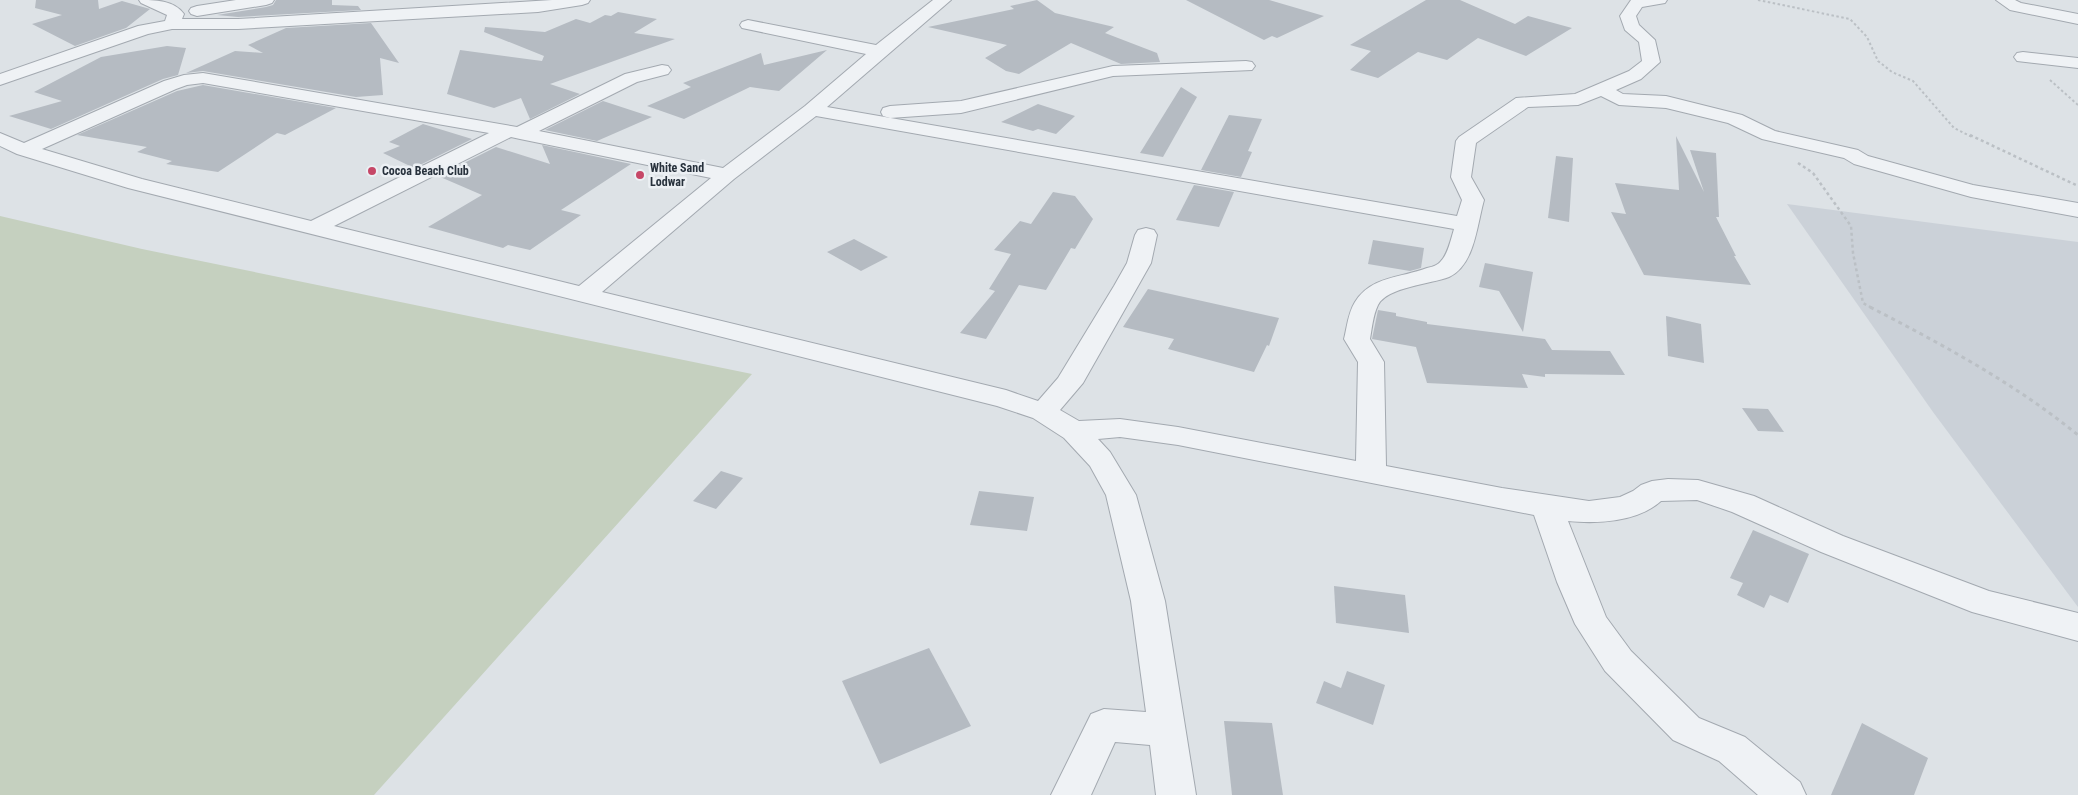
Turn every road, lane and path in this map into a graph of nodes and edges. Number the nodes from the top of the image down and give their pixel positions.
1 (147, 0) edge
2 (266, 0) edge
3 (582, 0) edge
4 (943, 0) edge
5 (1659, 0) edge
6 (1758, 0) edge
7 (2004, 0) edge
8 (174, 19) junction
9 (2078, 19) edge
10 (748, 25) dead end
11 (879, 51) junction
12 (2023, 57) dead end
13 (2078, 63) edge
14 (1246, 66) dead end
15 (662, 70) dead end
16 (0, 80) edge
17 (1602, 89) junction
18 (812, 110) junction
19 (867, 119) junction
20 (515, 132) junction
21 (1776, 136) junction
22 (0, 139) edge
23 (24, 150) junction
24 (727, 175) junction
25 (2078, 186) edge
26 (2078, 210) edge
27 (1465, 224) junction
28 (315, 227) junction
29 (1146, 235) dead end
30 (586, 294) junction
31 (1043, 412) junction
32 (1074, 431) junction
33 (2078, 435) edge
34 (1371, 472) junction
35 (1547, 507) junction
36 (2078, 627) edge
37 (1166, 730) junction
38 (1071, 795) edge
39 (1176, 795) edge
40 (1786, 795) edge

1 - 8 street
2 - 8 street
3 - 8 street
4 - 11 street
5 - 17 street
6 - 25 path
7 - 9 street
8 - 16 street
10 - 11 street
11 - 18 street
12 - 13 street
14 - 19 street
15 - 20 street
17 - 21 street
17 - 27 street
18 - 19 street
18 - 24 street
19 - 27 street
20 - 23 street
20 - 24 street
20 - 28 street
21 - 26 street
21 - 33 path
22 - 23 street
23 - 28 street
24 - 30 street
27 - 34 street
28 - 30 street
29 - 31 street
30 - 31 street
31 - 32 street
32 - 34 street
32 - 37 street
34 - 35 street
35 - 36 street
35 - 40 street
37 - 38 street
37 - 39 street

